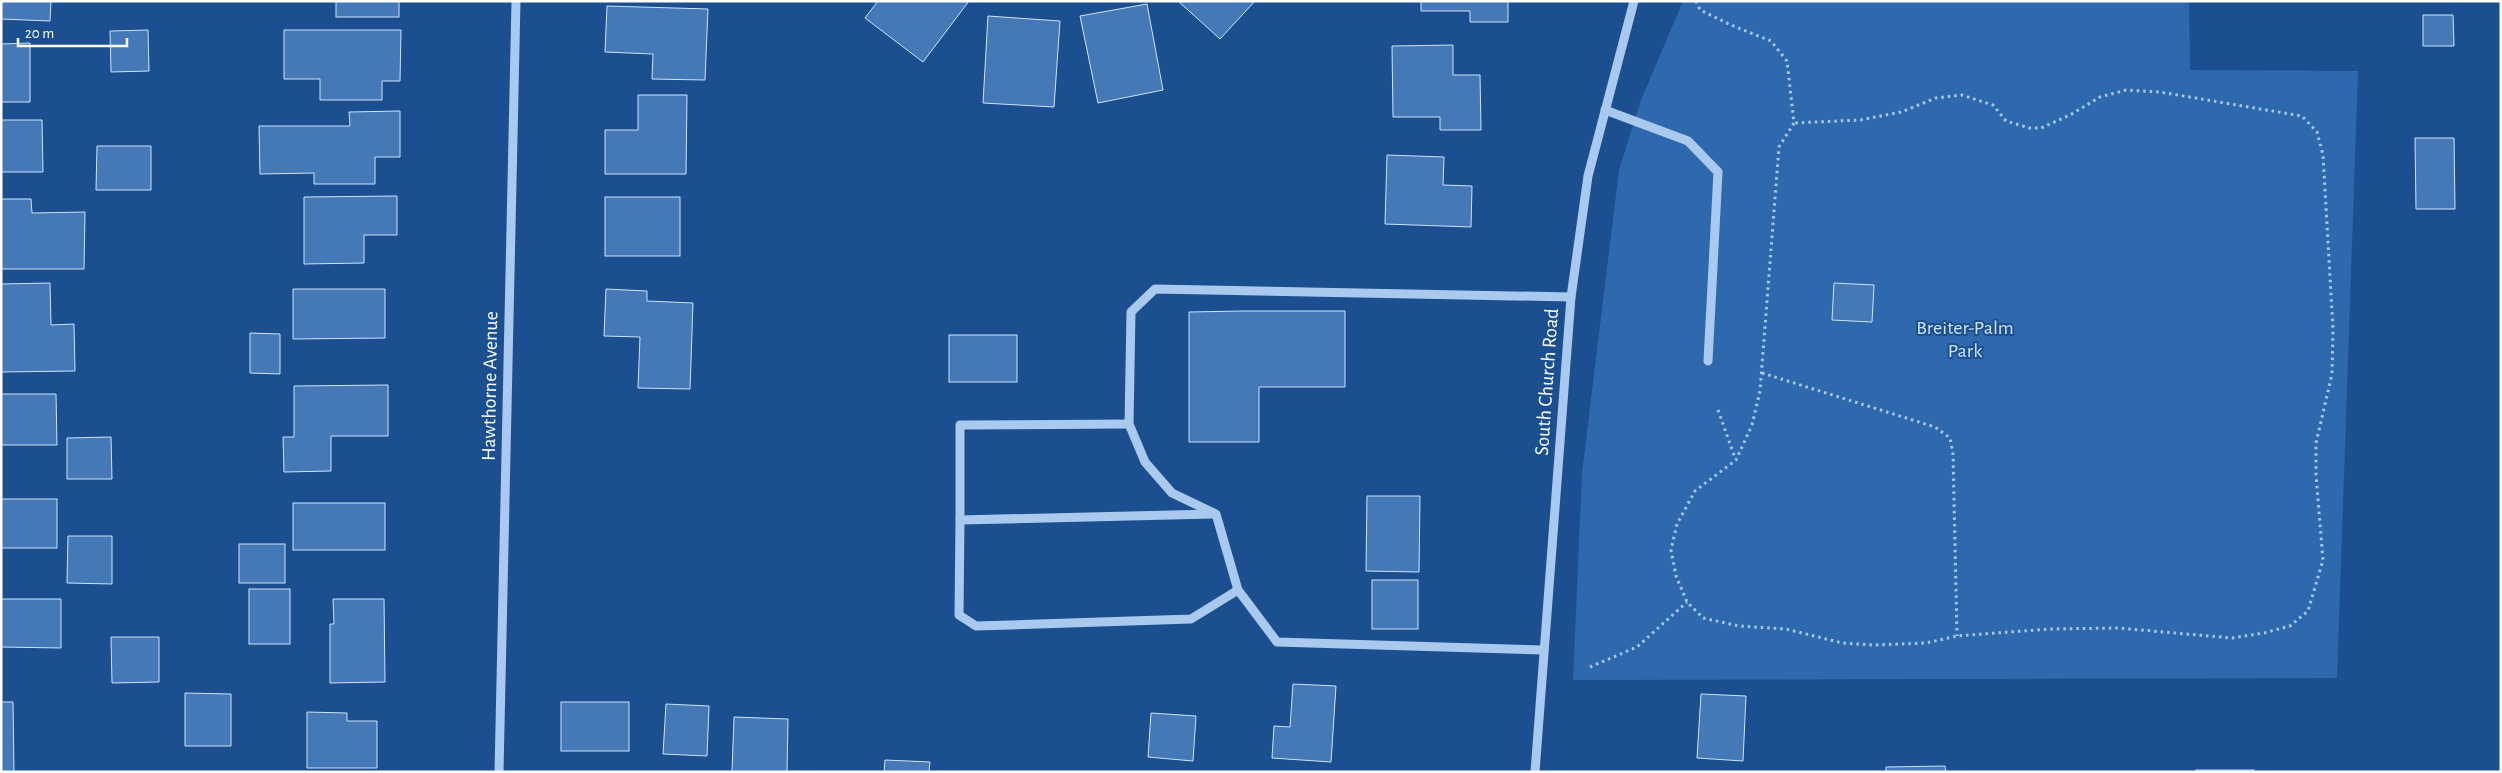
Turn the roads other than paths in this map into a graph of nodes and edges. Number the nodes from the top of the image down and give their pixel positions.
1 (516, 1) edge
2 (1634, 1) edge
3 (1606, 110) junction
4 (1571, 297) junction
5 (1708, 362) dead end
6 (1129, 424) junction
7 (1216, 514) junction
8 (960, 520) junction
9 (1238, 590) junction
10 (1544, 650) junction
11 (499, 772) edge
12 (1535, 772) edge

1 - 11 street, Hawthorne Avenue
2 - 3 street, South Church Road
3 - 4 street, South Church Road
3 - 5 street
4 - 6 street
4 - 10 street, South Church Road
6 - 7 street
6 - 8 street
7 - 8 street
7 - 9 street
8 - 9 street
9 - 10 street
10 - 12 street, South Church Road

